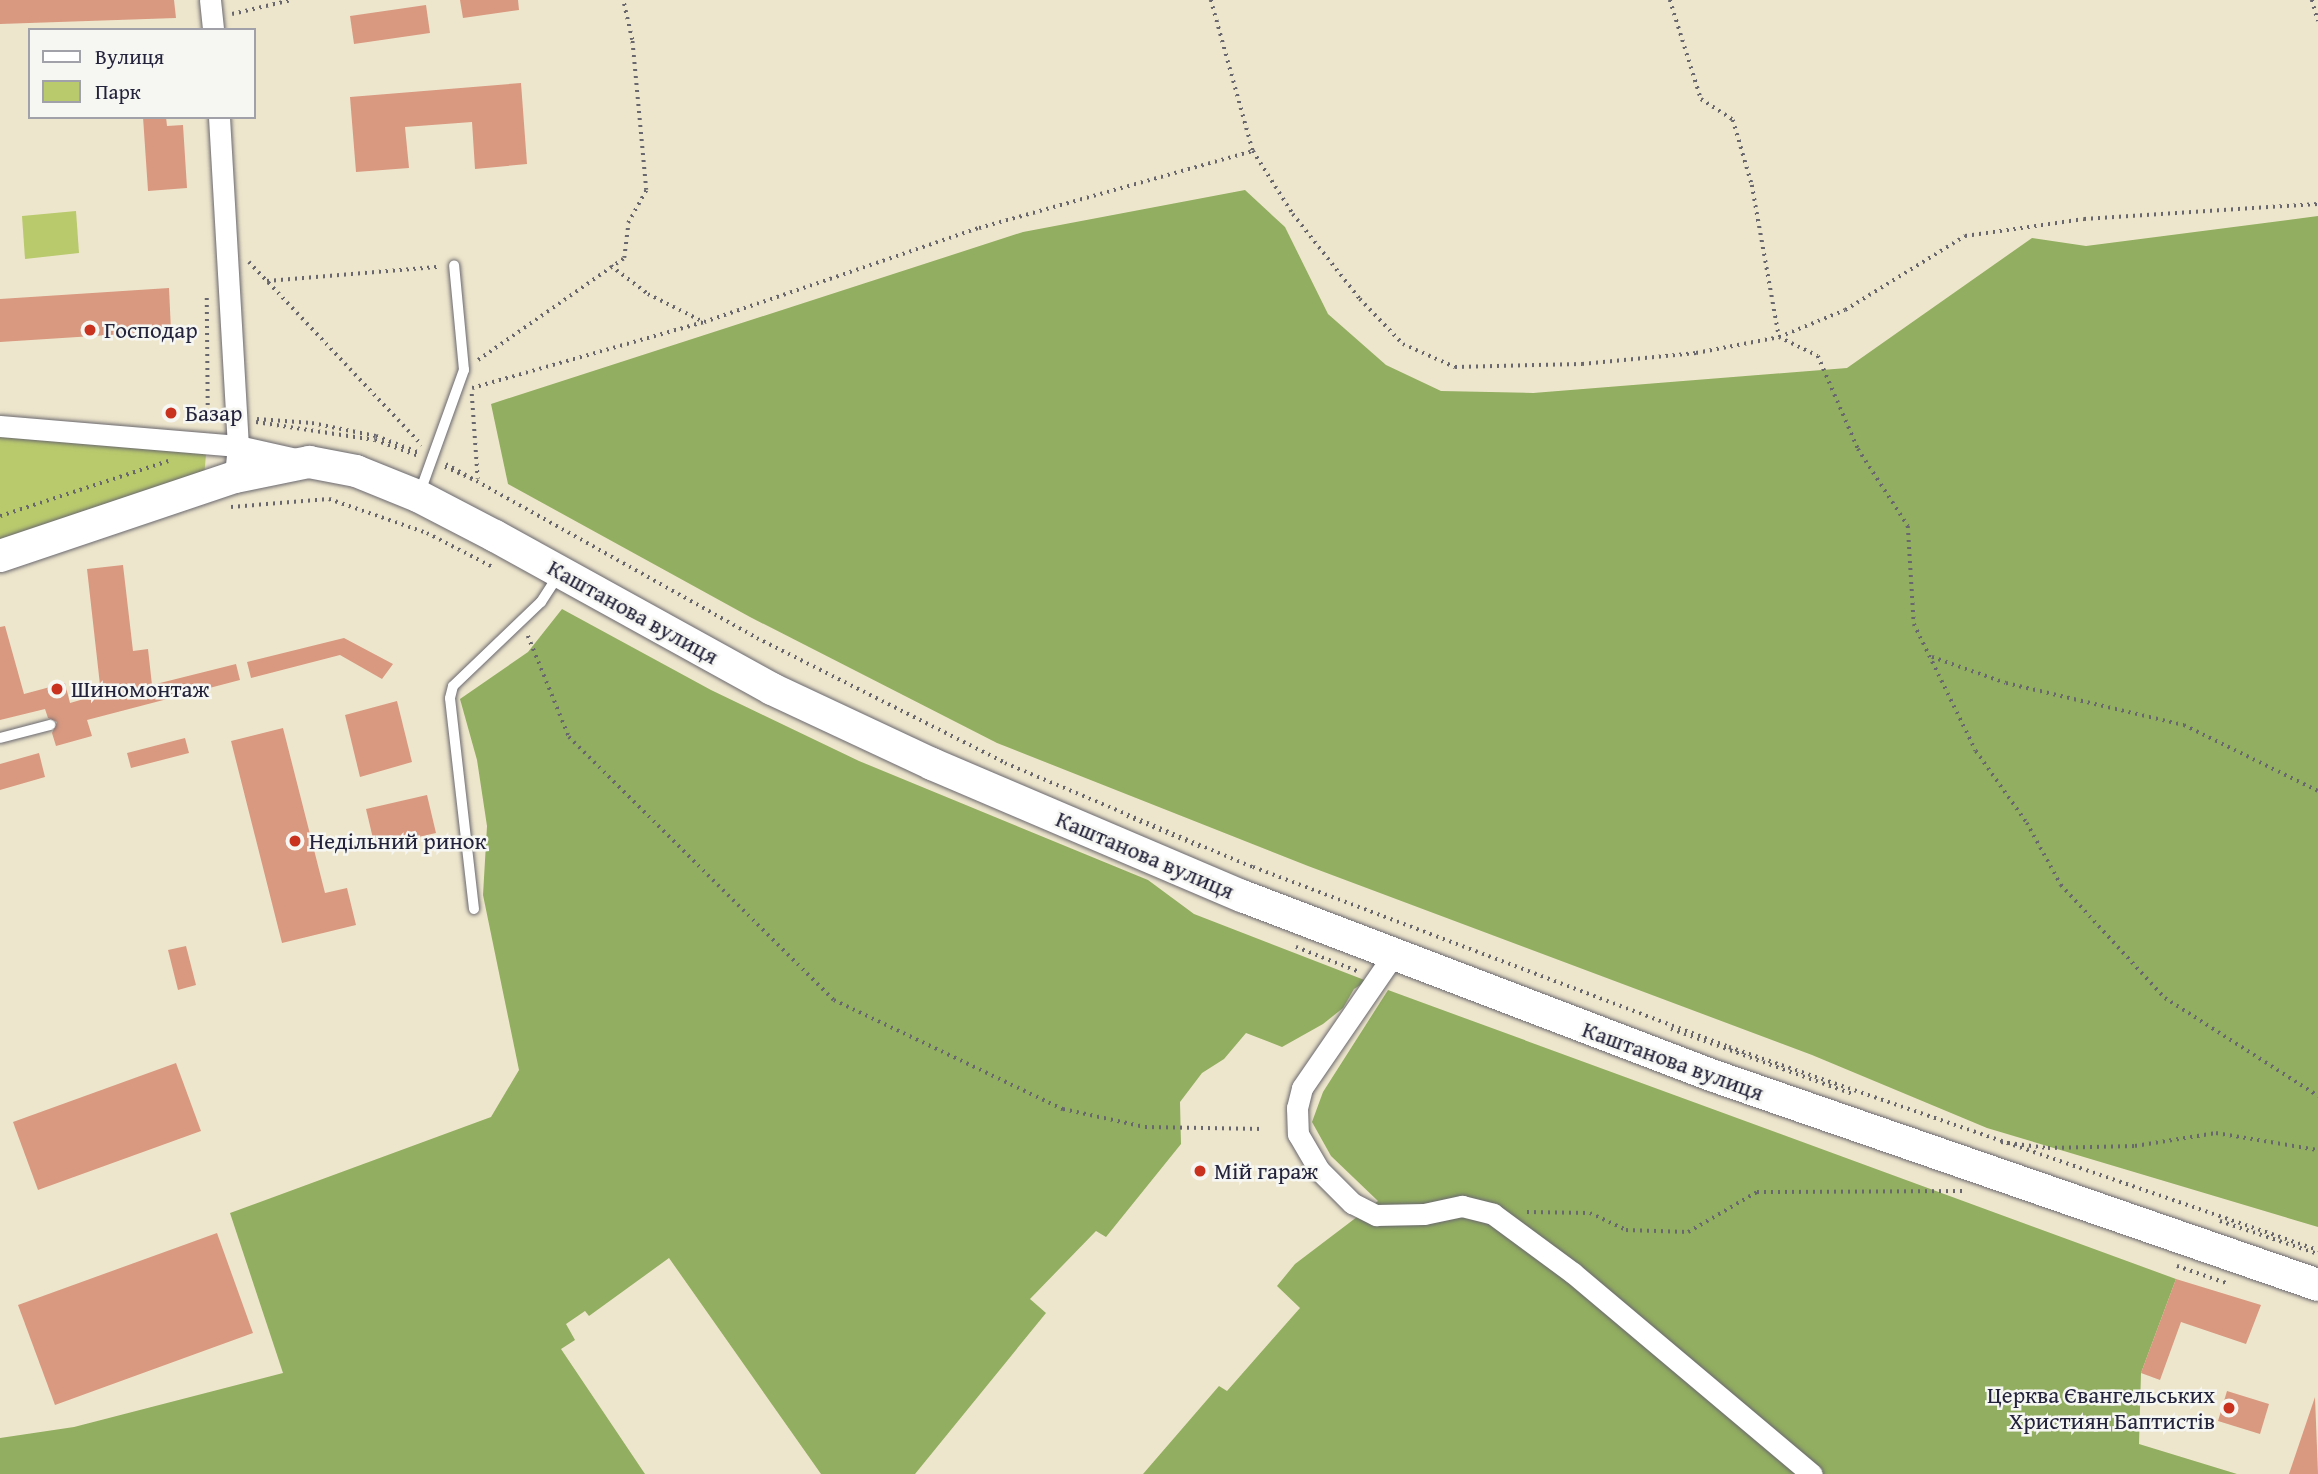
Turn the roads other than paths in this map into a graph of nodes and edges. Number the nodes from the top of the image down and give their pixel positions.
1 (219, 119) edge
2 (454, 265) road end
3 (0, 426) edge
4 (238, 446) junction
5 (309, 462) junction
6 (235, 477) junction
7 (418, 496) junction
8 (0, 556) edge
9 (560, 572) junction
10 (50, 725) dead end
11 (0, 738) edge
12 (474, 909) dead end
13 (1392, 957) junction
14 (2318, 1285) edge
15 (1812, 1474) edge

1 - 4 street
2 - 7 lane
3 - 4 street
4 - 5 street
4 - 6 street
5 - 6 main road, Каштанова вулиця
5 - 7 main road, Каштанова вулиця
6 - 8 main road, Каштанова вулиця
7 - 9 main road, Каштанова вулиця
9 - 12 lane
9 - 13 main road, Каштанова вулиця
10 - 11 lane
13 - 14 main road, Каштанова вулиця
13 - 15 street

